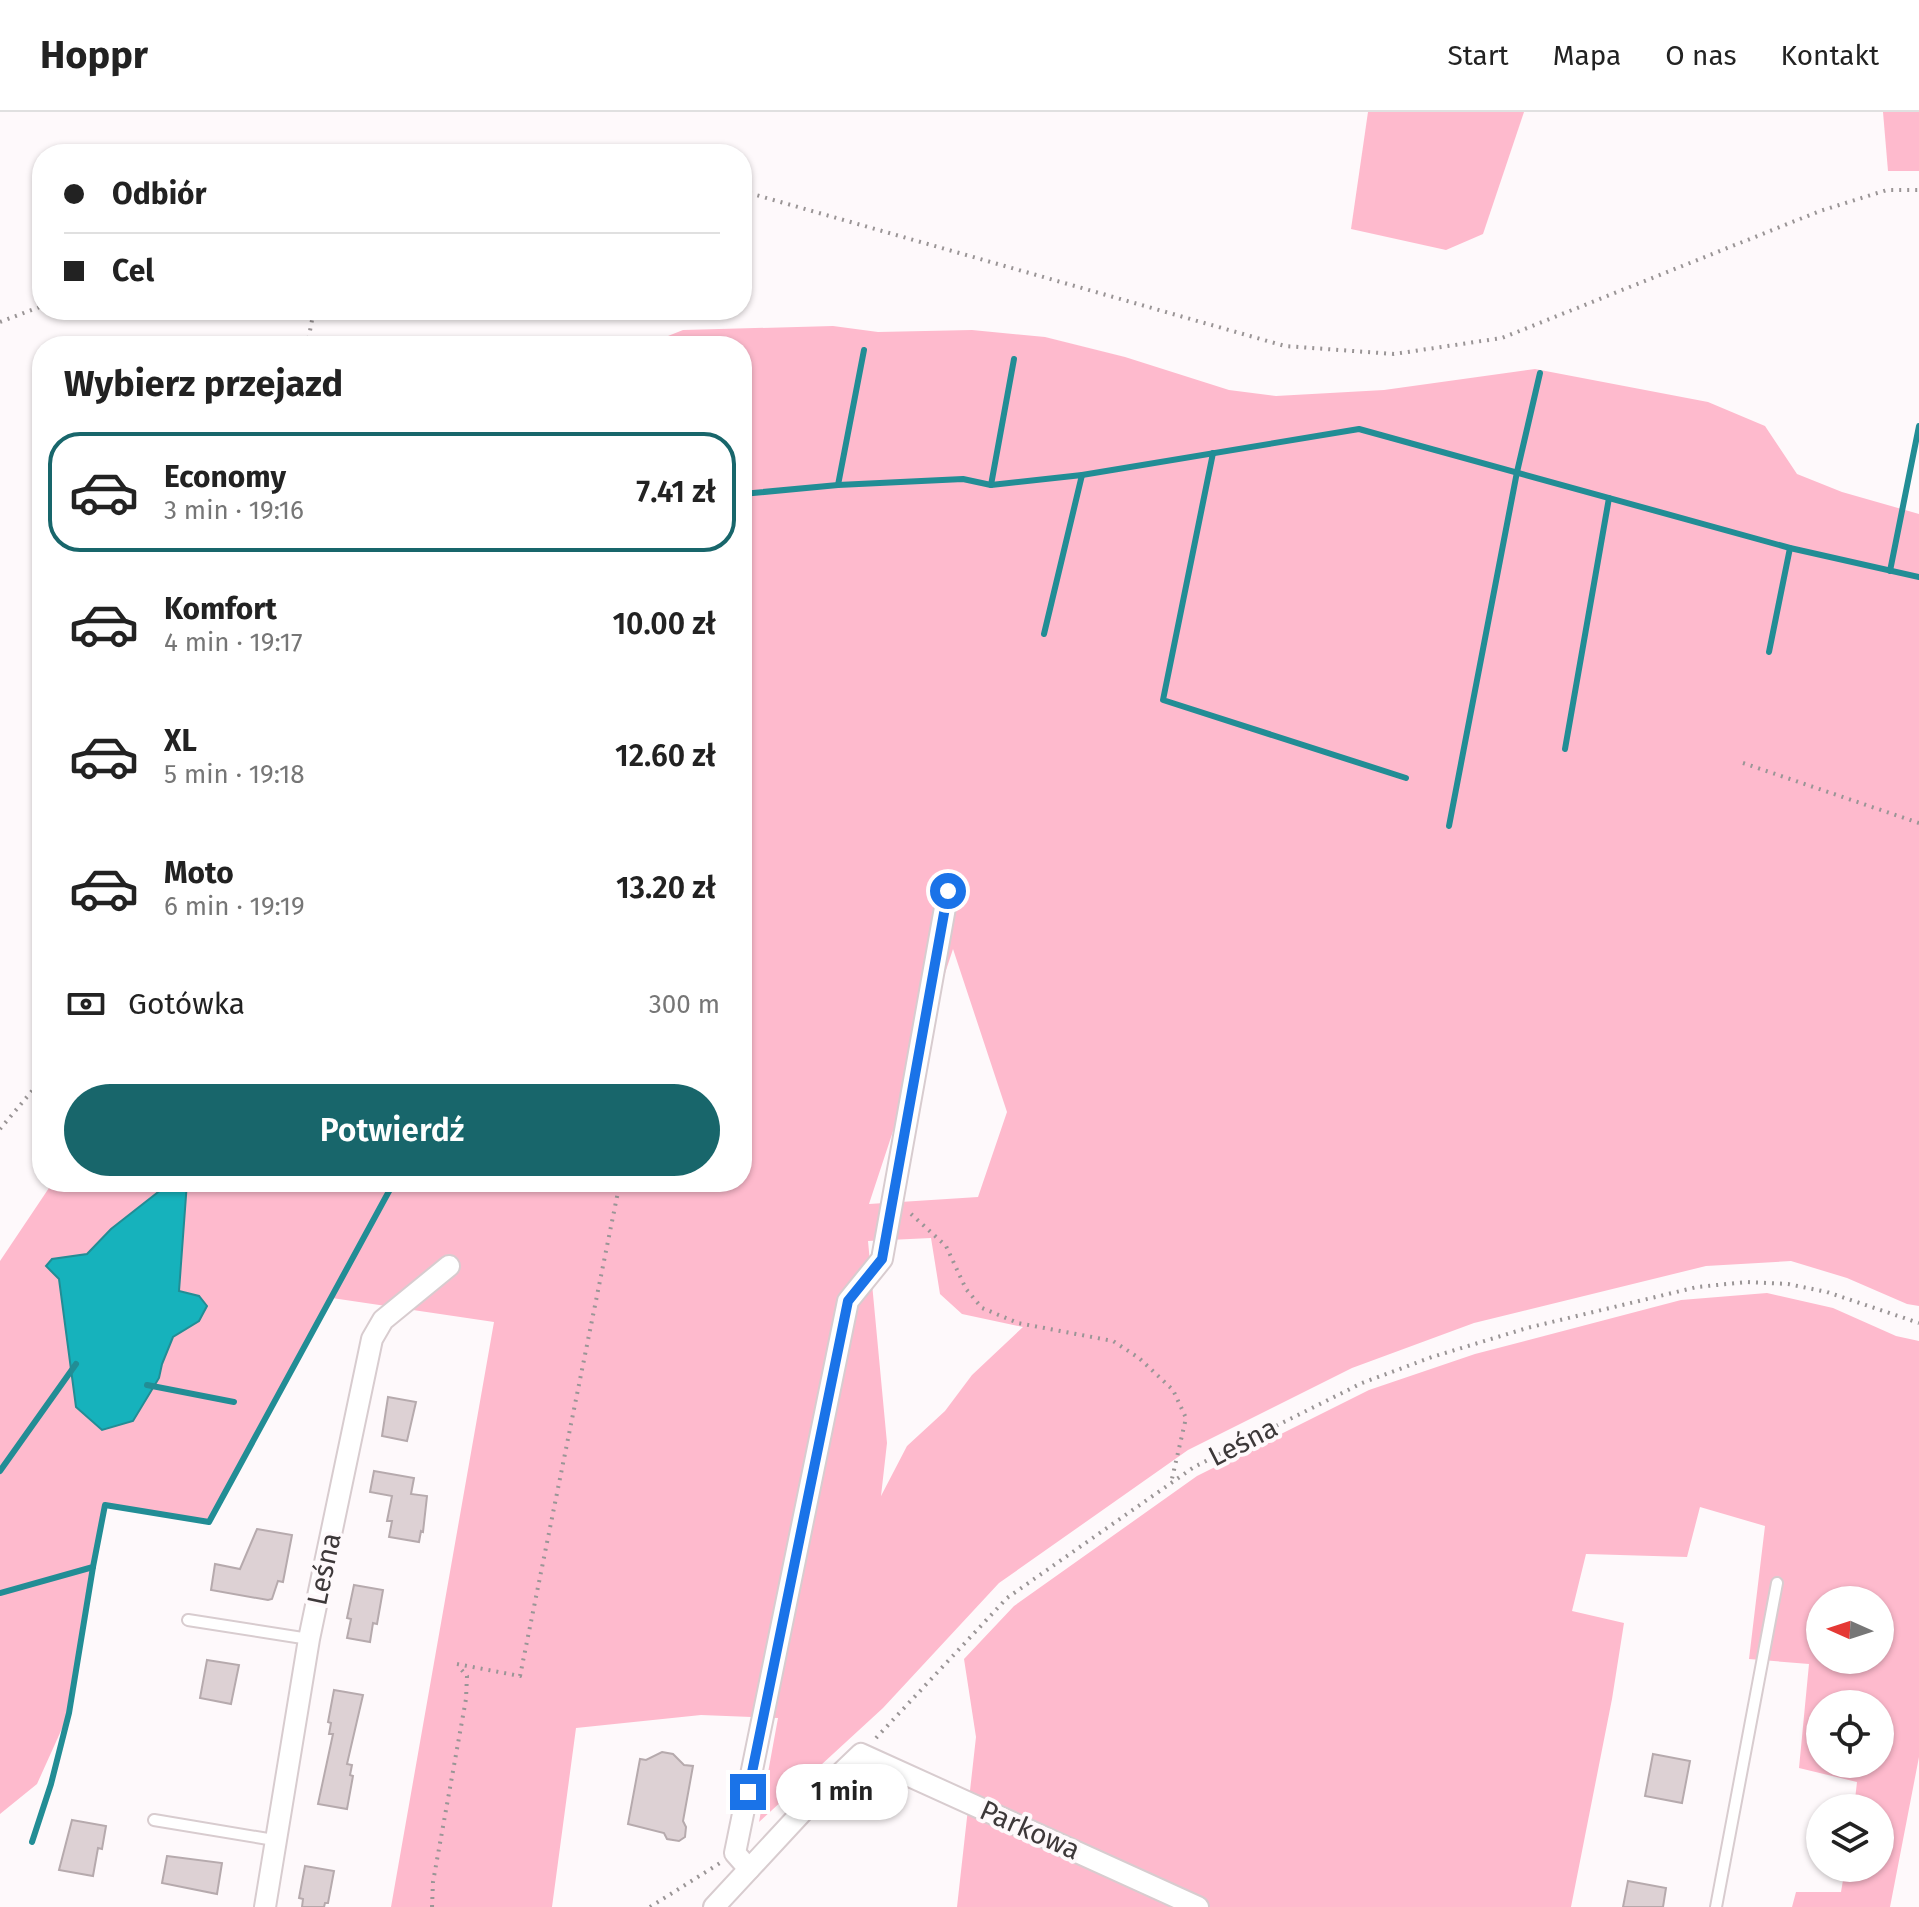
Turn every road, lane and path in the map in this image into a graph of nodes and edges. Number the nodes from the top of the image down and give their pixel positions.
1 (1919, 190) edge
2 (752, 194) edge
3 (32, 310) edge
4 (0, 322) edge
5 (1743, 763) dead end
6 (1919, 823) edge
7 (948, 891) dead end
8 (32, 1091) edge
9 (0, 1129) edge
10 (618, 1192) edge
11 (909, 1211) dead end
12 (449, 1266) dead end
13 (1919, 1323) edge
14 (1171, 1483) junction
15 (1777, 1583) dead end
16 (188, 1620) dead end
17 (309, 1639) junction
18 (861, 1754) junction
19 (154, 1820) dead end
20 (274, 1840) junction
21 (742, 1861) junction
22 (265, 1907) edge
23 (432, 1907) edge
24 (650, 1907) edge
25 (714, 1907) edge
26 (1198, 1907) edge
27 (1716, 1907) edge

1 - 2 path
3 - 4 path
5 - 6 path
7 - 21 street
8 - 9 path
10 - 23 path
11 - 14 path
12 - 17 street, Leśna
13 - 14 path, Leśna
14 - 18 path, Leśna
15 - 27 lane
16 - 17 lane
17 - 20 street, Leśna
18 - 21 street
18 - 26 street, Parkowa
19 - 20 lane
20 - 22 street, Leśna
21 - 24 path
21 - 25 street

